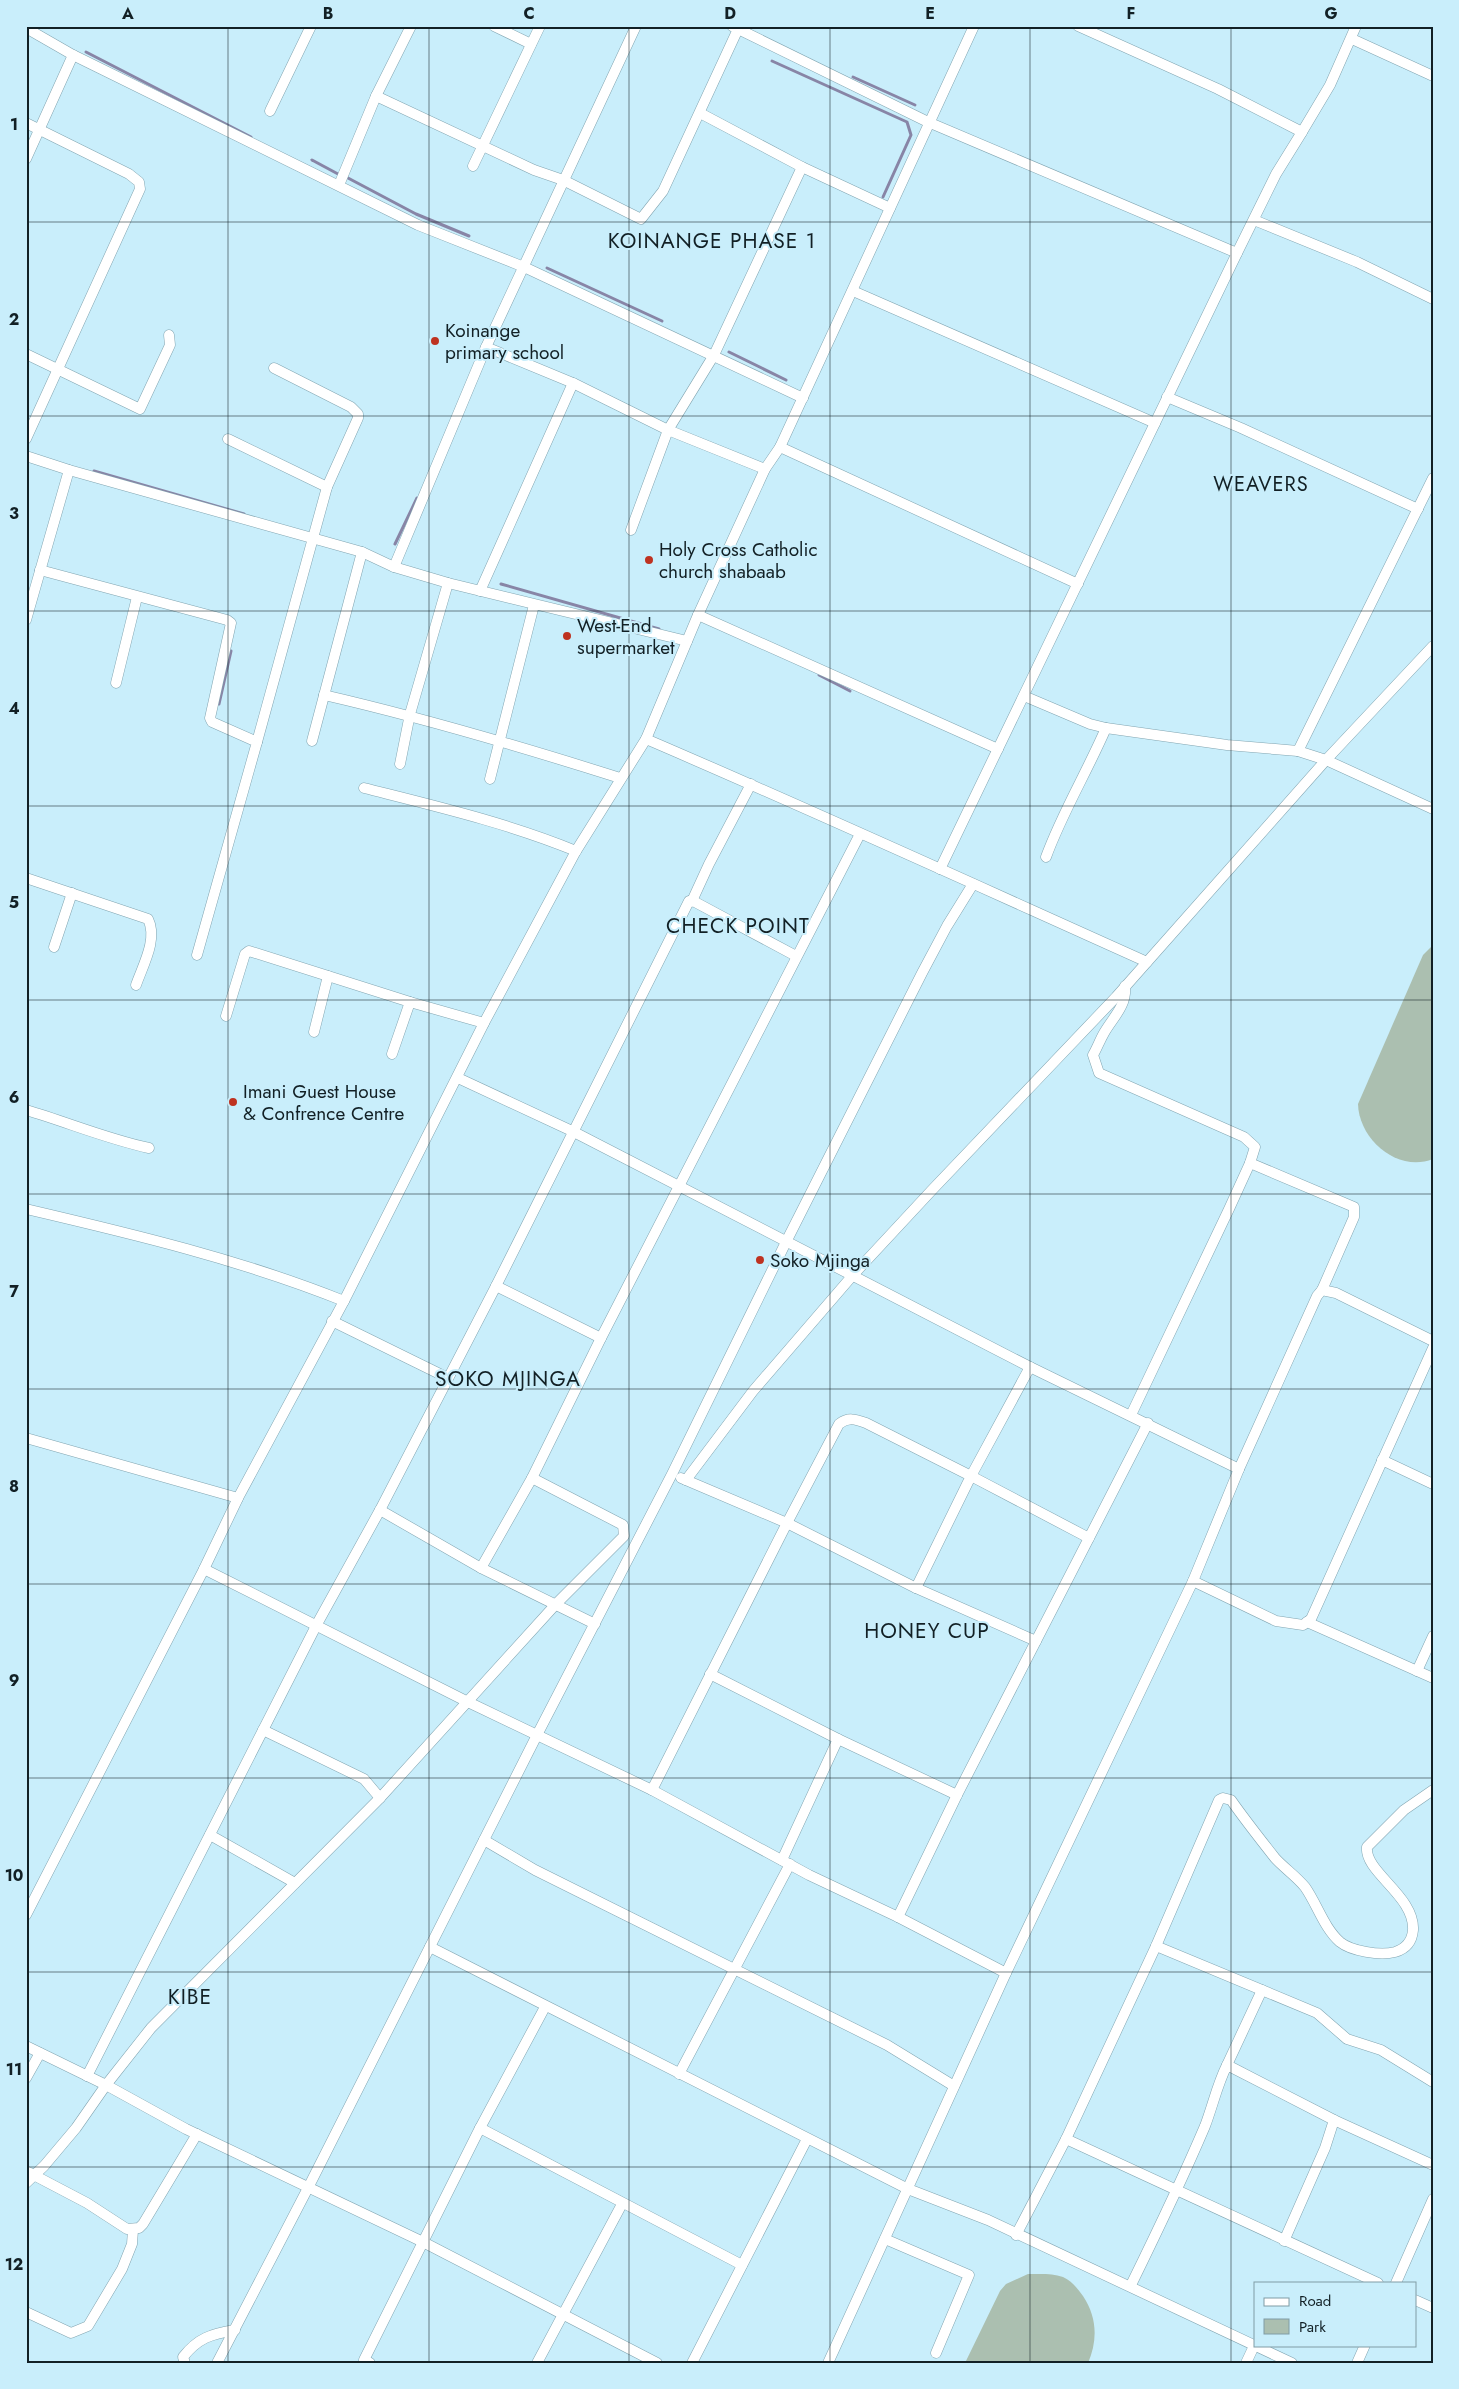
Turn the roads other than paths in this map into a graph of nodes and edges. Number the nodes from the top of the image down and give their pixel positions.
1 (311, 26) edge
2 (411, 26) edge
3 (494, 26) edge
4 (540, 26) edge
5 (636, 26) edge
6 (974, 26) edge
7 (1078, 26) edge
8 (1356, 26) edge
9 (26, 28) edge
10 (735, 28) edge
11 (1352, 40) junction
12 (531, 44) junction
13 (73, 55) junction
14 (1433, 76) edge
15 (376, 96) junction
16 (270, 111) dead end
17 (700, 113) junction
18 (928, 122) junction
19 (26, 123) edge
20 (40, 129) junction
21 (1302, 132) junction
22 (483, 147) junction
23 (26, 159) edge
24 (473, 166) dead end
25 (802, 167) junction
26 (563, 180) junction
27 (339, 185) junction
28 (890, 208) junction
29 (1254, 220) junction
30 (1237, 253) junction
31 (524, 267) junction
32 (853, 291) junction
33 (1433, 299) edge
34 (169, 335) dead end
35 (486, 347) junction
36 (26, 354) edge
37 (714, 355) junction
38 (274, 368) dead end
39 (59, 370) junction
40 (573, 383) junction
41 (1167, 397) junction
42 (803, 398) junction
43 (1155, 423) junction
44 (668, 430) junction
45 (26, 439) edge
46 (228, 439) dead end
47 (780, 447) junction
48 (26, 456) edge
49 (765, 469) junction
50 (70, 470) junction
51 (1433, 478) edge
52 (328, 487) junction
53 (1418, 508) junction
54 (631, 530) dead end
55 (312, 539) junction
56 (362, 552) junction
57 (394, 567) junction
58 (40, 570) junction
59 (448, 582) junction
60 (1078, 584) junction
61 (480, 591) junction
62 (137, 597) junction
63 (534, 605) junction
64 (698, 615) junction
65 (26, 620) edge
66 (686, 641) junction
67 (1433, 646) edge
68 (116, 683) dead end
69 (324, 695) junction
70 (1024, 696) junction
71 (410, 714) junction
72 (1106, 728) junction
73 (646, 738) junction
74 (500, 740) junction
75 (312, 741) dead end
76 (257, 742) junction
77 (998, 749) junction
78 (1298, 751) junction
79 (1326, 760) junction
80 (400, 764) dead end
81 (620, 778) junction
82 (490, 779) dead end
83 (751, 784) junction
84 (364, 788) dead end
85 (1433, 808) edge
86 (860, 834) junction
87 (576, 851) junction
88 (1046, 857) dead end
89 (940, 869) junction
90 (26, 878) edge
91 (973, 884) junction
92 (72, 893) junction
93 (692, 901) junction
94 (54, 947) dead end
95 (197, 955) dead end
96 (796, 956) junction
97 (1147, 962) junction
98 (328, 976) junction
99 (136, 984) dead end
100 (1126, 986) junction
101 (410, 1002) junction
102 (226, 1016) dead end
103 (484, 1023) junction
104 (314, 1032) dead end
105 (392, 1054) dead end
106 (458, 1078) junction
107 (26, 1110) edge
108 (572, 1130) junction
109 (149, 1148) dead end
110 (1250, 1163) junction
111 (680, 1186) junction
112 (26, 1208) edge
113 (787, 1240) junction
114 (853, 1275) junction
115 (496, 1286) junction
116 (1322, 1290) junction
117 (344, 1302) junction
118 (332, 1321) junction
119 (601, 1338) junction
120 (1433, 1341) edge
121 (1433, 1348) edge
122 (1030, 1367) junction
123 (448, 1378) junction
124 (1131, 1415) junction
125 (1148, 1423) junction
126 (26, 1438) edge
127 (1382, 1460) junction
128 (1239, 1469) junction
129 (672, 1474) junction
130 (972, 1476) junction
131 (532, 1478) junction
132 (686, 1480) junction
133 (1433, 1484) edge
134 (238, 1498) junction
135 (380, 1510) junction
136 (787, 1523) junction
137 (1088, 1538) junction
138 (481, 1568) junction
139 (204, 1569) junction
140 (1193, 1581) junction
141 (916, 1588) junction
142 (556, 1604) junction
143 (1307, 1622) junction
144 (317, 1624) junction
145 (594, 1624) junction
146 (1433, 1636) edge
147 (1036, 1641) junction
148 (1417, 1671) junction
149 (710, 1674) junction
150 (1433, 1678) edge
151 (468, 1702) junction
152 (263, 1730) junction
153 (537, 1735) junction
154 (838, 1739) junction
155 (652, 1790) junction
156 (1433, 1790) edge
157 (957, 1796) junction
158 (380, 1798) junction
159 (210, 1835) junction
160 (484, 1840) junction
161 (786, 1862) junction
162 (295, 1883) junction
163 (26, 1915) edge
164 (898, 1916) junction
165 (1156, 1946) junction
166 (430, 1947) junction
167 (735, 1968) junction
168 (1006, 1972) junction
169 (1262, 1990) junction
170 (545, 2007) junction
171 (26, 2046) edge
172 (40, 2053) junction
173 (1227, 2065) junction
174 (679, 2074) junction
175 (87, 2076) junction
176 (26, 2078) edge
177 (1433, 2082) edge
178 (106, 2085) junction
179 (954, 2086) junction
180 (1334, 2120) junction
181 (480, 2128) junction
182 (197, 2134) junction
183 (807, 2139) junction
184 (1066, 2139) junction
185 (1433, 2166) edge
186 (31, 2173) edge
187 (26, 2183) edge
188 (310, 2186) junction
189 (908, 2189) junction
190 (1178, 2189) junction
191 (1433, 2199) edge
192 (622, 2204) junction
193 (133, 2230) junction
194 (1016, 2234) junction
195 (885, 2239) junction
196 (1284, 2241) junction
197 (423, 2242) junction
198 (742, 2265) junction
199 (1376, 2282) edge
200 (1396, 2282) edge
201 (1131, 2285) junction
202 (1416, 2300) edge
203 (1433, 2308) edge
204 (26, 2312) edge
205 (563, 2316) junction
206 (235, 2330) junction
207 (1254, 2346) junction
208 (1366, 2346) edge
209 (936, 2353) dead end
210 (366, 2362) edge
211 (184, 2363) edge
212 (217, 2363) edge
213 (538, 2363) edge
214 (656, 2363) edge
215 (692, 2363) edge
216 (828, 2363) edge
217 (1246, 2363) edge
218 (1292, 2363) edge
219 (1357, 2363) edge

1 - 16 street
2 - 15 street
3 - 12 street
4 - 12 street
5 - 26 street
6 - 18 street
7 - 21 street
8 - 11 street
9 - 13 street
10 - 17 street
10 - 18 street
11 - 14 street
11 - 21 street
12 - 22 street
13 - 20 street
13 - 27 street
15 - 22 street
15 - 27 street
17 - 25 street
17 - 26 street
18 - 28 street
18 - 30 street
19 - 20 street
20 - 23 street
20 - 39 street
21 - 29 street
22 - 24 street
22 - 26 street
25 - 28 street
25 - 37 street
26 - 31 street
27 - 31 street
28 - 32 street
29 - 30 street
29 - 33 street
30 - 41 street
31 - 35 street
31 - 37 street
32 - 42 street
32 - 43 street
34 - 39 street
35 - 40 street
35 - 57 street
36 - 39 street
37 - 42 street
37 - 44 street
38 - 52 street
39 - 45 street
40 - 44 street
40 - 61 street
41 - 43 street
41 - 53 street
42 - 47 street
43 - 60 street
44 - 49 street
44 - 54 street
46 - 52 street
47 - 49 street
47 - 60 street
48 - 50 street
49 - 64 street
50 - 55 street
50 - 58 street
51 - 53 street
52 - 55 street
53 - 78 street
55 - 56 street
55 - 76 street
56 - 57 street
56 - 69 street
57 - 59 street
58 - 62 street
58 - 65 street
59 - 61 street
59 - 71 street
60 - 70 street
61 - 63 street
62 - 68 street
62 - 76 street
63 - 66 street
63 - 74 street
64 - 66 street
64 - 77 street
66 - 73 street
67 - 79 street
69 - 71 street
69 - 75 street
70 - 72 street
70 - 77 street
71 - 74 street
71 - 80 street
72 - 78 street
72 - 88 street
73 - 81 street
73 - 83 street
74 - 81 street
74 - 82 street
76 - 95 street
77 - 89 street
78 - 79 street
79 - 85 street
79 - 97 street
81 - 87 street
83 - 86 street
83 - 93 street
84 - 87 street
86 - 89 street
86 - 96 street
87 - 103 street
89 - 91 street
90 - 92 street
91 - 97 street
91 - 113 street
92 - 94 street
92 - 99 street
93 - 96 street
93 - 108 street
96 - 111 street
97 - 100 street
98 - 101 street
98 - 102 street
98 - 104 street
100 - 110 street
100 - 114 street
101 - 103 street
101 - 105 street
103 - 106 street
106 - 108 street
106 - 117 street
107 - 109 street
108 - 111 street
108 - 115 street
110 - 116 street
110 - 124 street
111 - 113 street
111 - 119 street
112 - 117 street
113 - 114 street
113 - 129 street
114 - 122 street
114 - 132 street
115 - 119 street
115 - 123 street
116 - 120 street
116 - 128 street
117 - 118 street
118 - 123 street
118 - 134 street
119 - 131 street
121 - 127 street
122 - 124 street
122 - 130 street
123 - 135 street
124 - 125 street
125 - 128 street
125 - 137 street
126 - 134 street
127 - 133 street
127 - 143 street
128 - 140 street
129 - 132 street
129 - 145 street
130 - 136 street
130 - 137 street
130 - 141 street
131 - 138 street
131 - 142 street
132 - 136 street
134 - 139 street
135 - 138 street
135 - 144 street
136 - 141 street
136 - 149 street
137 - 147 street
138 - 142 street
139 - 144 street
139 - 163 street
140 - 143 street
140 - 168 street
141 - 147 street
142 - 145 street
142 - 151 street
143 - 148 street
144 - 151 street
144 - 152 street
145 - 153 street
146 - 148 street
147 - 157 street
148 - 150 street
149 - 154 street
149 - 155 street
151 - 153 street
151 - 158 street
152 - 158 street
152 - 159 street
153 - 155 street
153 - 160 street
154 - 157 street
154 - 161 street
155 - 161 street
156 - 165 street
157 - 164 street
158 - 162 street
159 - 162 street
159 - 175 street
160 - 166 street
160 - 167 street
161 - 164 street
161 - 167 street
162 - 178 street
164 - 168 street
165 - 169 street
165 - 184 street
166 - 170 street
166 - 188 street
167 - 174 street
167 - 179 street
168 - 179 street
169 - 173 street
169 - 177 street
170 - 174 street
170 - 181 street
171 - 172 street
172 - 175 street
172 - 176 street
173 - 180 street
173 - 190 street
174 - 183 street
175 - 178 street
178 - 182 street
178 - 186 street
179 - 189 street
180 - 185 street
180 - 196 street
181 - 192 street
181 - 197 street
182 - 188 street
182 - 193 street
183 - 189 street
183 - 198 street
184 - 190 street
184 - 194 street
186 - 187 street
186 - 193 street
188 - 197 street
188 - 206 street
189 - 194 street
189 - 195 street
190 - 196 street
190 - 201 street
191 - 200 street
192 - 198 street
192 - 205 street
193 - 204 street
194 - 201 street
195 - 209 street
195 - 216 street
196 - 199 street
197 - 205 street
197 - 210 street
198 - 215 street
201 - 207 street
202 - 203 street
205 - 213 street
205 - 214 street
206 - 211 street
206 - 212 street
207 - 217 street
207 - 218 street
208 - 219 street

